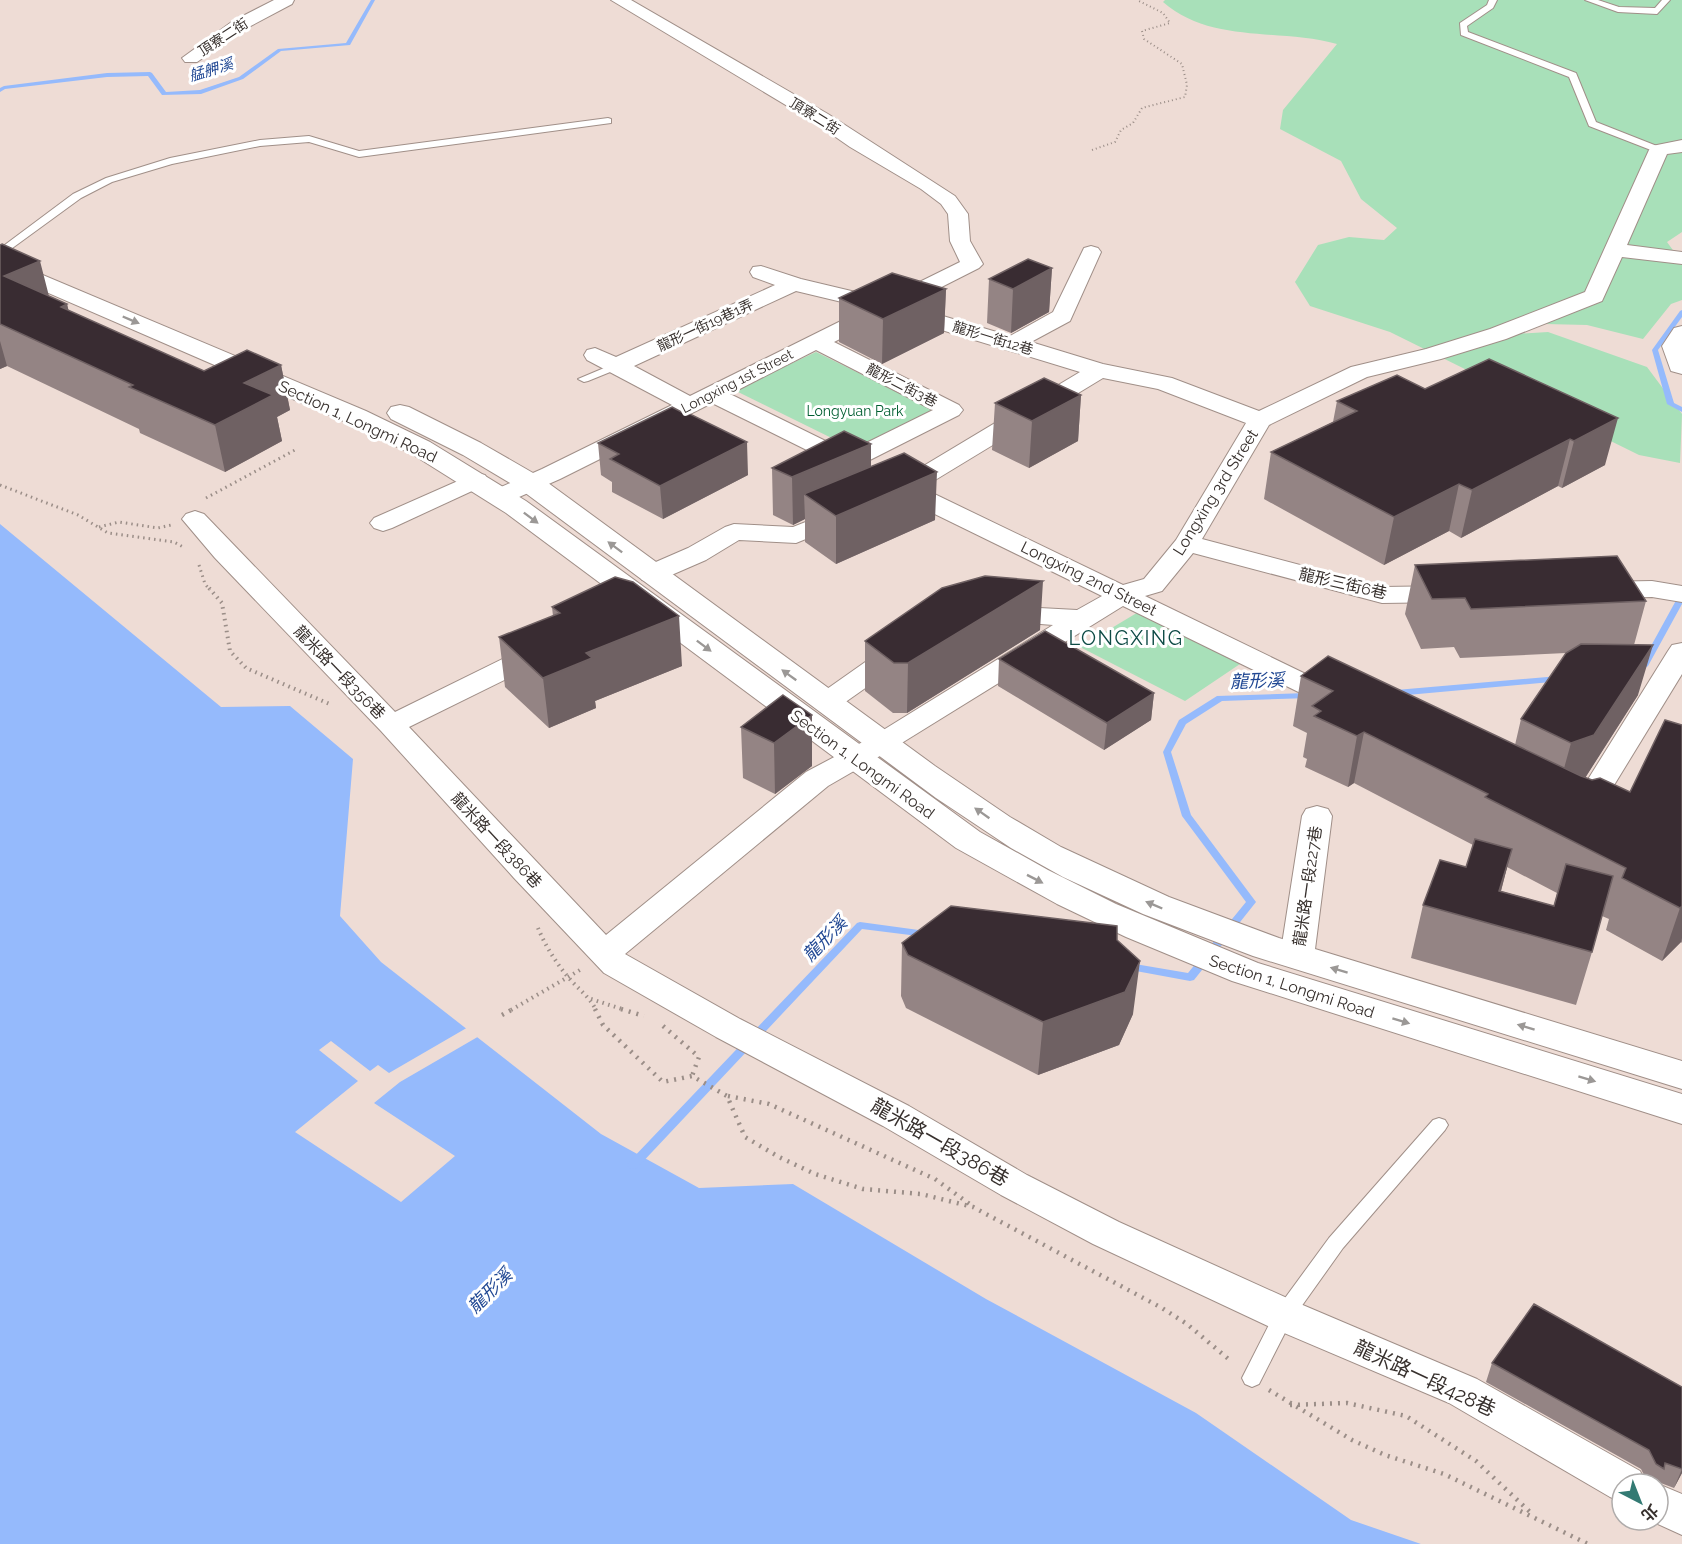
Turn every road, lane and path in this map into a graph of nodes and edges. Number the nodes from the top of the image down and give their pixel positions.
1 (286, 0) edge
2 (619, 0) edge
3 (1137, 0) edge
4 (1493, 0) edge
5 (1589, 0) edge
6 (1666, 0) edge
7 (192, 58) dead end
8 (608, 121) dead end
9 (1671, 148) edge
10 (1092, 150) dead end
11 (1615, 250) junction
12 (2, 252) edge
13 (1091, 252) dead end
14 (1682, 258) edge
15 (972, 264) joint
16 (761, 273) dead end
17 (794, 284) junction
18 (886, 306) junction
19 (1682, 333) edge
20 (815, 341) junction
21 (1012, 344) junction
22 (595, 355) dead end
23 (616, 366) junction
24 (1682, 367) edge
25 (1099, 370) junction
26 (584, 379) dead end
27 (701, 399) junction
28 (1260, 420) junction
29 (295, 450) dead end
30 (848, 461) junction
31 (476, 480) junction
32 (530, 483) junction
33 (0, 485) edge
34 (501, 496) junction
35 (882, 498) junction
36 (195, 519) junction
37 (383, 523) dead end
38 (98, 527) junction
39 (1187, 543) junction
40 (192, 554) dead end
41 (197, 560) dead end
42 (1570, 591) edge
43 (1675, 592) edge
44 (1476, 593) edge
45 (1123, 594) junction
46 (639, 595) junction
47 (973, 617) edge
48 (1083, 619) junction
49 (920, 636) edge
50 (559, 642) edge
51 (1682, 651) edge
52 (827, 702) junction
53 (342, 710) dead end
54 (1359, 711) edge
55 (391, 725) junction
56 (882, 743) junction
57 (855, 758) junction
58 (1557, 808) edge
59 (1317, 816) dead end
60 (1114, 903) junction
61 (537, 925) dead end
62 (605, 953) junction
63 (1269, 959) junction
64 (568, 977) junction
65 (590, 998) junction
66 (502, 1016) dead end
67 (1682, 1075) edge
68 (692, 1076) junction
69 (727, 1096) junction
70 (1682, 1109) edge
71 (1439, 1125) dead end
72 (1284, 1315) junction
73 (1252, 1378) dead end
74 (1290, 1405) dead end
75 (1610, 1475) edge
76 (1533, 1516) dead end

1 - 7 street, 頂寮二街
2 - 15 street, 頂寮二街
3 - 10 path
4 - 9 lane
5 - 6 lane
8 - 12 lane
9 - 11 street, Longxing 3rd Street
11 - 14 street
11 - 28 street, Longxing 3rd Street
12 -> 31 main road, Section 1, Longmi Road
12 - 32 main road, Section 1, Longmi Road
13 - 21 street
15 - 18 street, Longxing 1st Street
16 - 17 street, 龍形一街12巷
17 - 18 street, 龍形一街12巷
17 - 23 street, 龍形一街19巷1弄
18 - 20 street, Longxing 1st Street
18 - 21 street, 龍形一街12巷
19 - 24 street
20 - 27 street, Longxing 1st Street
20 - 30 street, 龍形二街3巷
21 - 25 street, 龍形一街12巷
22 - 23 street, Longxing 2nd Street
23 - 26 lane
23 - 27 street, Longxing 2nd Street
25 - 28 street, 龍形一街12巷
25 - 35 street
27 - 30 street, Longxing 2nd Street
27 - 32 street, Longxing 1st Street
28 - 39 street, Longxing 3rd Street
29 - 36 path
30 - 35 street, Longxing 2nd Street
31 - 34 main road, Section 1, Longmi Road
31 - 37 street
32 - 34 street, Longxing 1st Street
46 -> 32 main road, Section 1, Longmi Road
33 - 38 path
34 -> 46 main road, Section 1, Longmi Road
35 - 45 street, Longxing 2nd Street
35 - 46 street
36 - 38 path
36 - 55 street, 龍米路一段356巷
38 - 40 path
39 - 44 street, 龍形三街6巷
39 - 45 street, Longxing 3rd Street
41 - 53 path
42 - 43 street
45 - 48 street, Longxing 3rd Street
45 - 54 street, Longxing 2nd Street
52 -> 46 main road, Section 1, Longmi Road
46 -> 57 main road, Section 1, Longmi Road
47 - 48 street
48 - 56 street, Longxing 3rd Street
49 - 52 street
50 - 55 street, 龍米路一段356巷
51 - 58 street
52 - 56 main road, Section 1, Longmi Road
55 - 62 street, 龍米路一段386巷
56 - 57 street, Longxing 3rd Street
60 -> 56 main road, Section 1, Longmi Road
57 -> 60 main road, Section 1, Longmi Road
57 - 62 street
59 - 63 street, 龍米路一段227巷
60 - 63 main road, Section 1, Longmi Road
61 - 64 path
62 - 64 path
62 - 72 street, 龍米路一段386巷
67 -> 63 main road, Section 1, Longmi Road
63 -> 70 main road, Section 1, Longmi Road
64 - 65 path
64 - 66 path
65 - 68 path
65 - 68 path
68 - 69 path
69 - 69 path
71 - 72 lane
72 - 73 lane
72 - 75 street, 龍米路一段428巷
74 - 76 path

